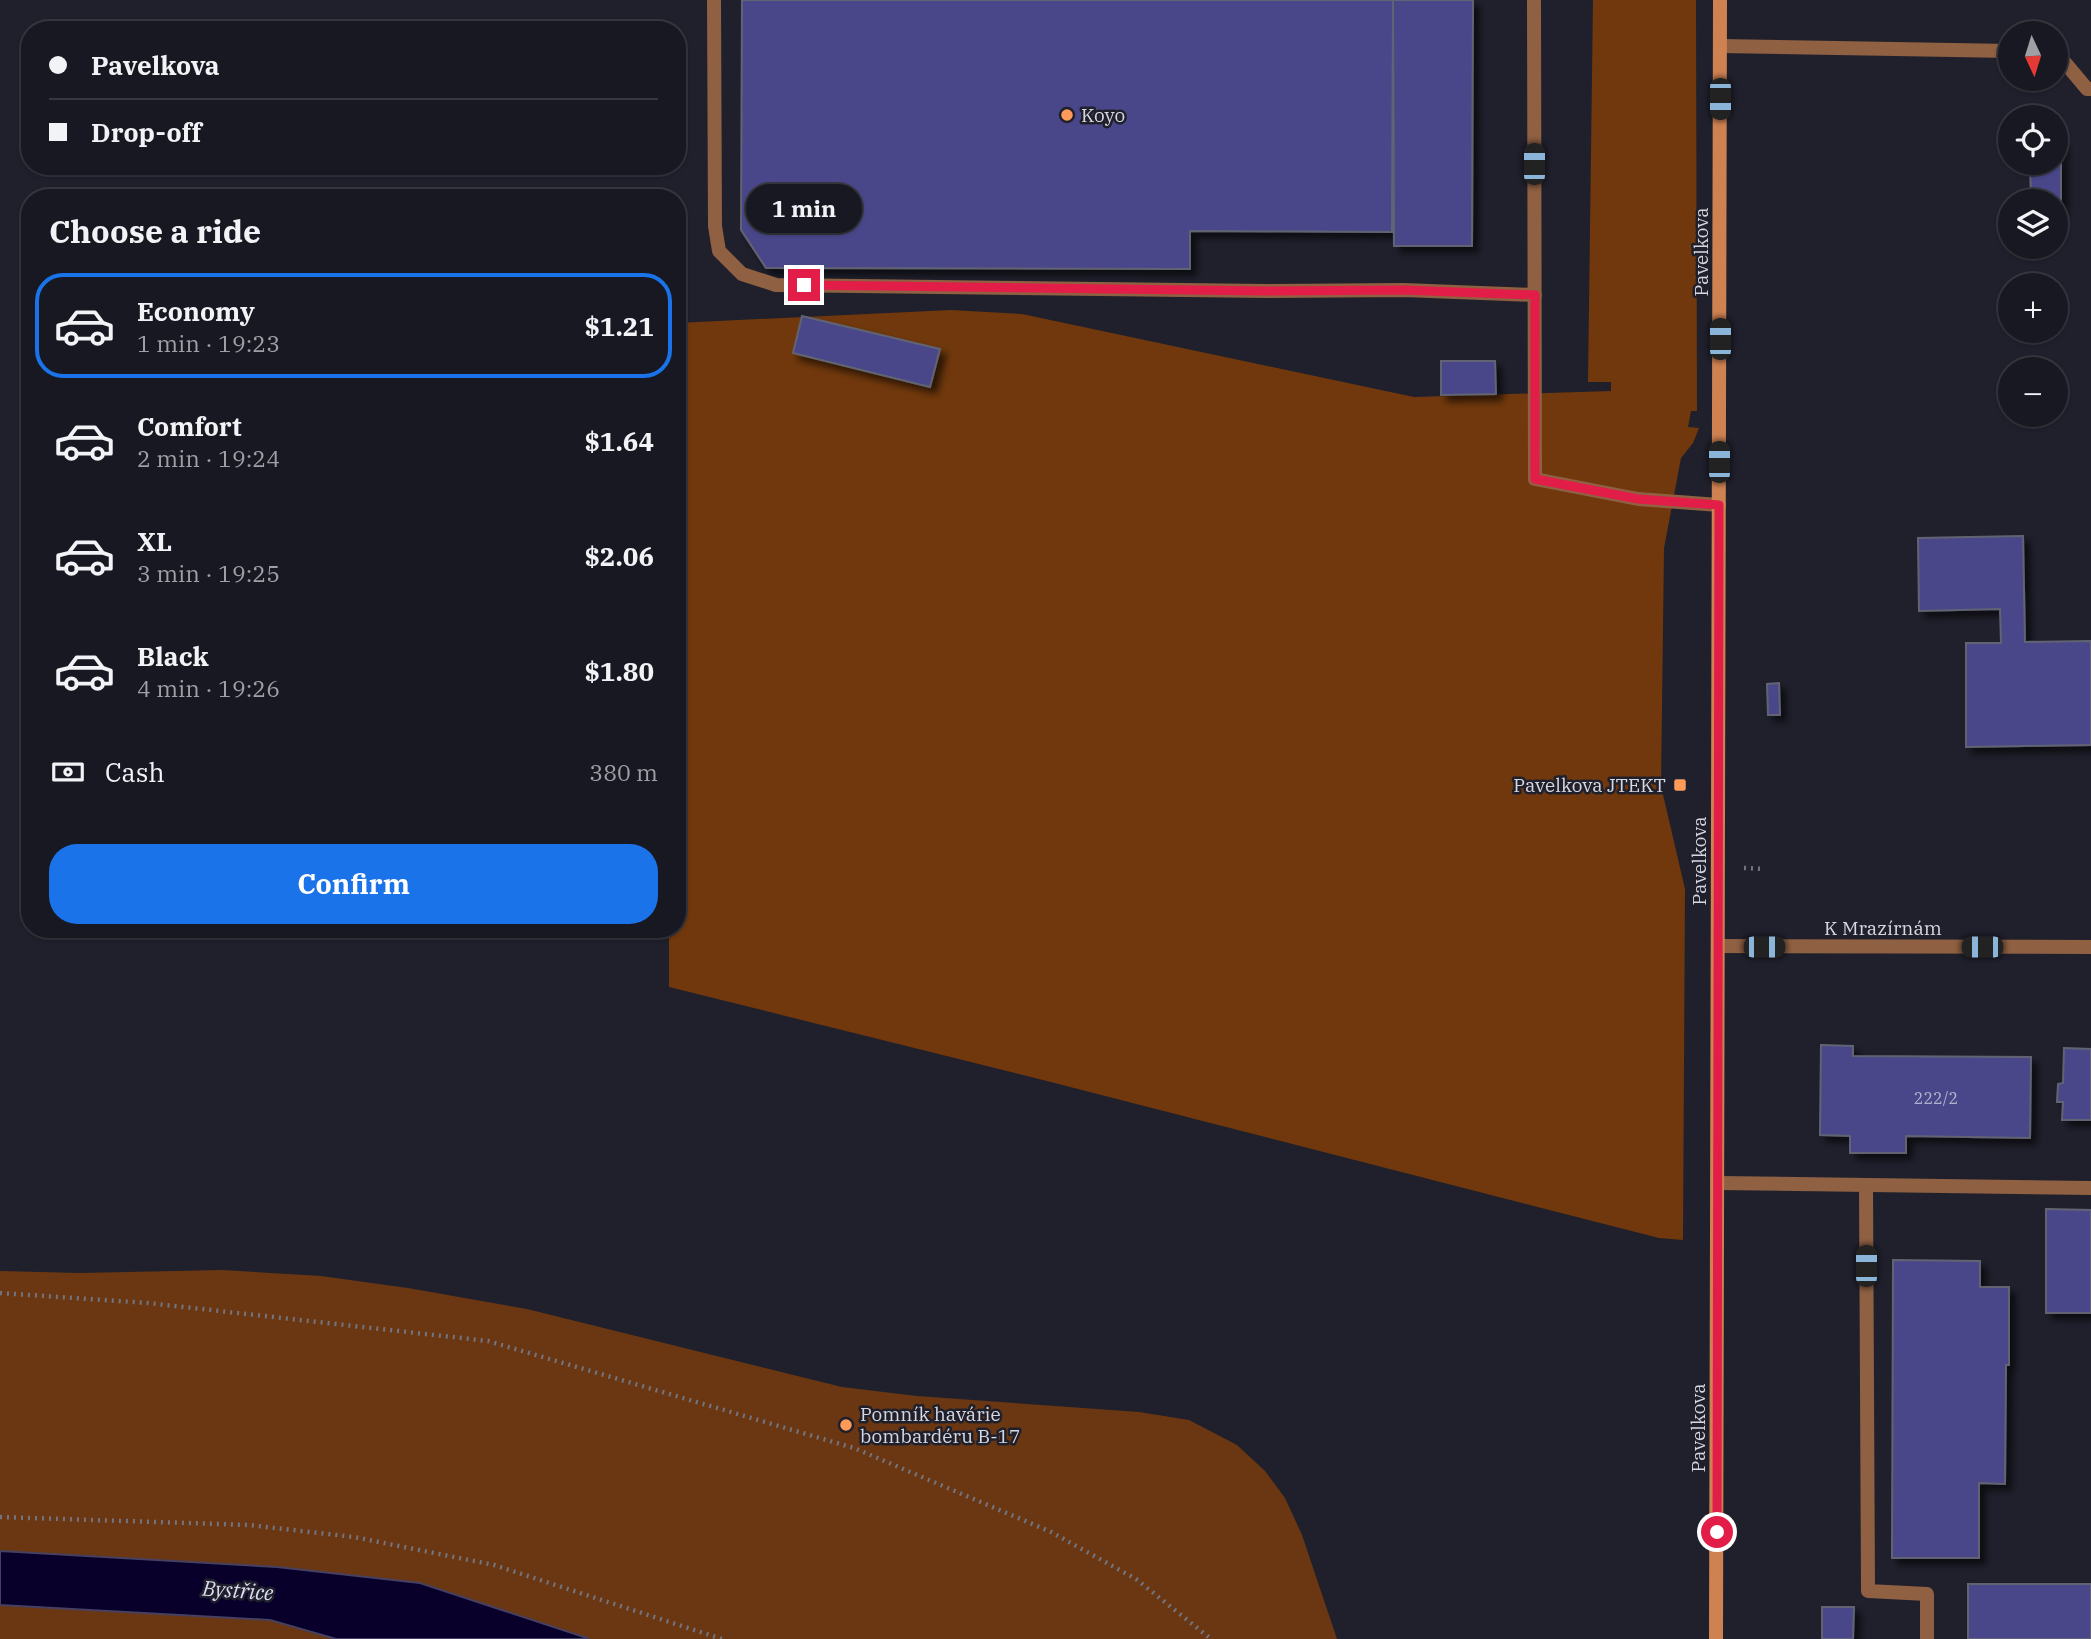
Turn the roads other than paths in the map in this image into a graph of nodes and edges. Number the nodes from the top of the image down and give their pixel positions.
1 (714, 0) edge
2 (1534, 0) edge
3 (1720, 0) edge
4 (1720, 46) junction
5 (1998, 51) edge
6 (2068, 66) edge
7 (2091, 89) edge
8 (1535, 295) junction
9 (1719, 505) junction
10 (1718, 946) junction
11 (2091, 947) edge
12 (1717, 1184) junction
13 (1866, 1185) junction
14 (2091, 1188) edge
15 (1717, 1639) edge
16 (1927, 1639) edge

1 - 8 street
2 - 8 street
3 - 4 street, Pavelkova
4 - 5 street
4 - 9 street, Pavelkova
6 - 7 street
8 - 9 street
9 - 10 street, Pavelkova
10 - 11 street, K Mrazírnám
10 - 12 street, Pavelkova
12 - 13 street
12 - 15 street, Pavelkova
13 - 14 street
13 - 16 street

